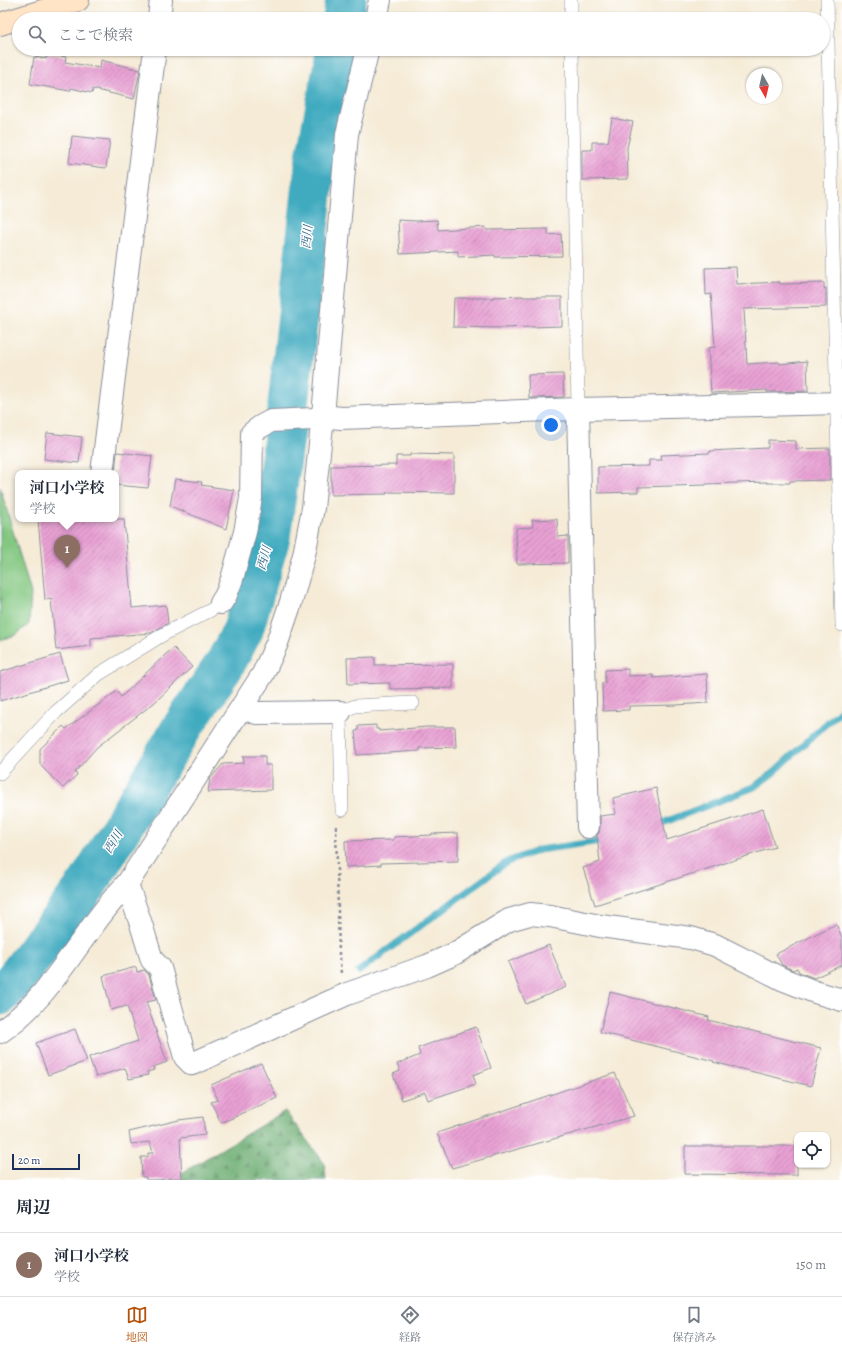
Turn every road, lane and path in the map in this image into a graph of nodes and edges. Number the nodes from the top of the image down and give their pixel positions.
1 (78, 0) edge
2 (161, 0) edge
3 (380, 0) edge
4 (571, 0) edge
5 (827, 0) edge
6 (39, 12) edge
7 (160, 12) edge
8 (377, 12) edge
9 (571, 12) edge
10 (827, 12) edge
11 (12, 20) edge
12 (0, 24) edge
13 (154, 56) edge
14 (366, 56) edge
15 (572, 56) edge
16 (829, 56) edge
17 (839, 403) edge
18 (578, 409) junction
19 (318, 418) junction
20 (102, 470) edge
21 (221, 603) joint
22 (842, 625) edge
23 (412, 703) dead end
24 (242, 708) junction
25 (340, 712) junction
26 (0, 773) edge
27 (342, 810) joint
28 (588, 827) dead end
29 (127, 884) junction
30 (347, 994) junction
31 (842, 1000) edge
32 (0, 1032) edge

1 - 6 street
2 - 7 street
3 - 8 street
4 - 9 lane
5 - 10 lane
11 - 12 street
13 - 20 street
14 - 19 street
15 - 18 lane
16 - 17 lane
17 - 18 street
17 - 22 lane
18 - 19 street
18 - 28 street
19 - 21 street
19 - 24 street
21 - 26 lane
23 - 25 lane
24 - 25 street
24 - 29 street
25 - 27 lane
27 - 30 path
29 - 30 street
29 - 32 street
30 - 31 street

